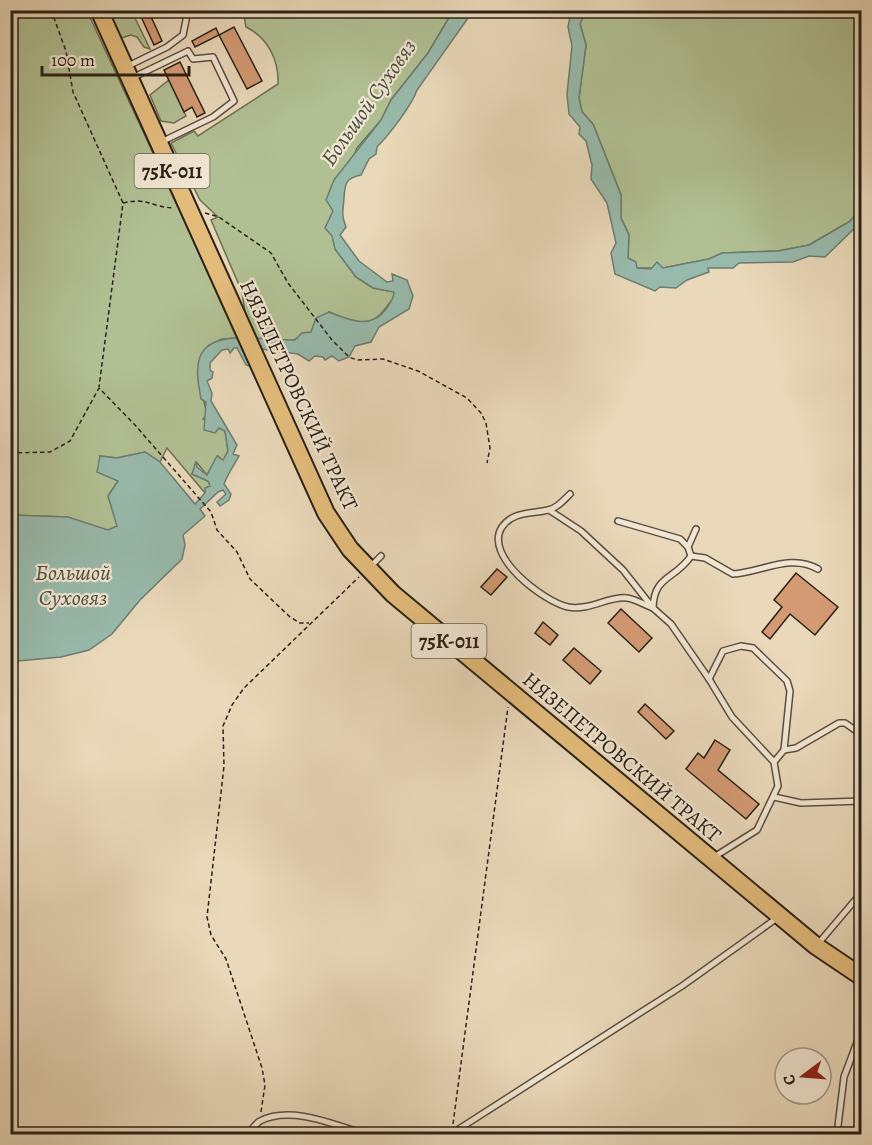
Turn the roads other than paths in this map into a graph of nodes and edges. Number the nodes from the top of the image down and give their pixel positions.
1 (99, 10) edge
2 (188, 10) edge
3 (128, 73) junction
4 (159, 143) junction
5 (570, 494) dead end
6 (549, 510) junction
7 (618, 521) dead end
8 (696, 529) dead end
9 (688, 547) junction
10 (381, 556) dead end
11 (691, 556) junction
12 (368, 569) junction
13 (818, 569) dead end
14 (653, 608) junction
15 (709, 679) junction
16 (861, 735) edge
17 (784, 750) junction
18 (774, 762) junction
19 (774, 797) junction
20 (861, 801) edge
21 (710, 859) junction
22 (861, 892) edge
23 (780, 916) junction
24 (816, 946) junction
25 (861, 977) edge
26 (861, 1029) edge
27 (247, 1134) edge
28 (365, 1134) edge
29 (452, 1134) edge
30 (837, 1134) edge

1 - 3 main road, НЯЗЕПЕТРОВСКИЙ ТРАКТ / 75К-011
2 - 3 lane
3 - 4 main road, НЯЗЕПЕТРОВСКИЙ ТРАКТ / 75К-011
3 - 4 lane
4 - 12 main road, НЯЗЕПЕТРОВСКИЙ ТРАКТ / 75К-011
5 - 6 lane
6 - 14 lane
6 - 14 lane
7 - 9 lane
8 - 9 lane
9 - 11 lane
10 - 12 lane
11 - 13 lane
11 - 14 lane
12 - 21 main road, НЯЗЕПЕТРОВСКИЙ ТРАКТ / 75К-011
14 - 15 lane
15 - 17 lane
15 - 18 lane
16 - 17 lane
17 - 18 lane
18 - 19 lane
19 - 20 lane
19 - 21 lane
21 - 23 main road, НЯЗЕПЕТРОВСКИЙ ТРАКТ / 75К-011
22 - 24 lane
23 - 24 main road, НЯЗЕПЕТРОВСКИЙ ТРАКТ / 75К-011
23 - 29 lane
24 - 25 main road, НЯЗЕПЕТРОВСКИЙ ТРАКТ / 75К-011
26 - 30 lane
27 - 28 lane

